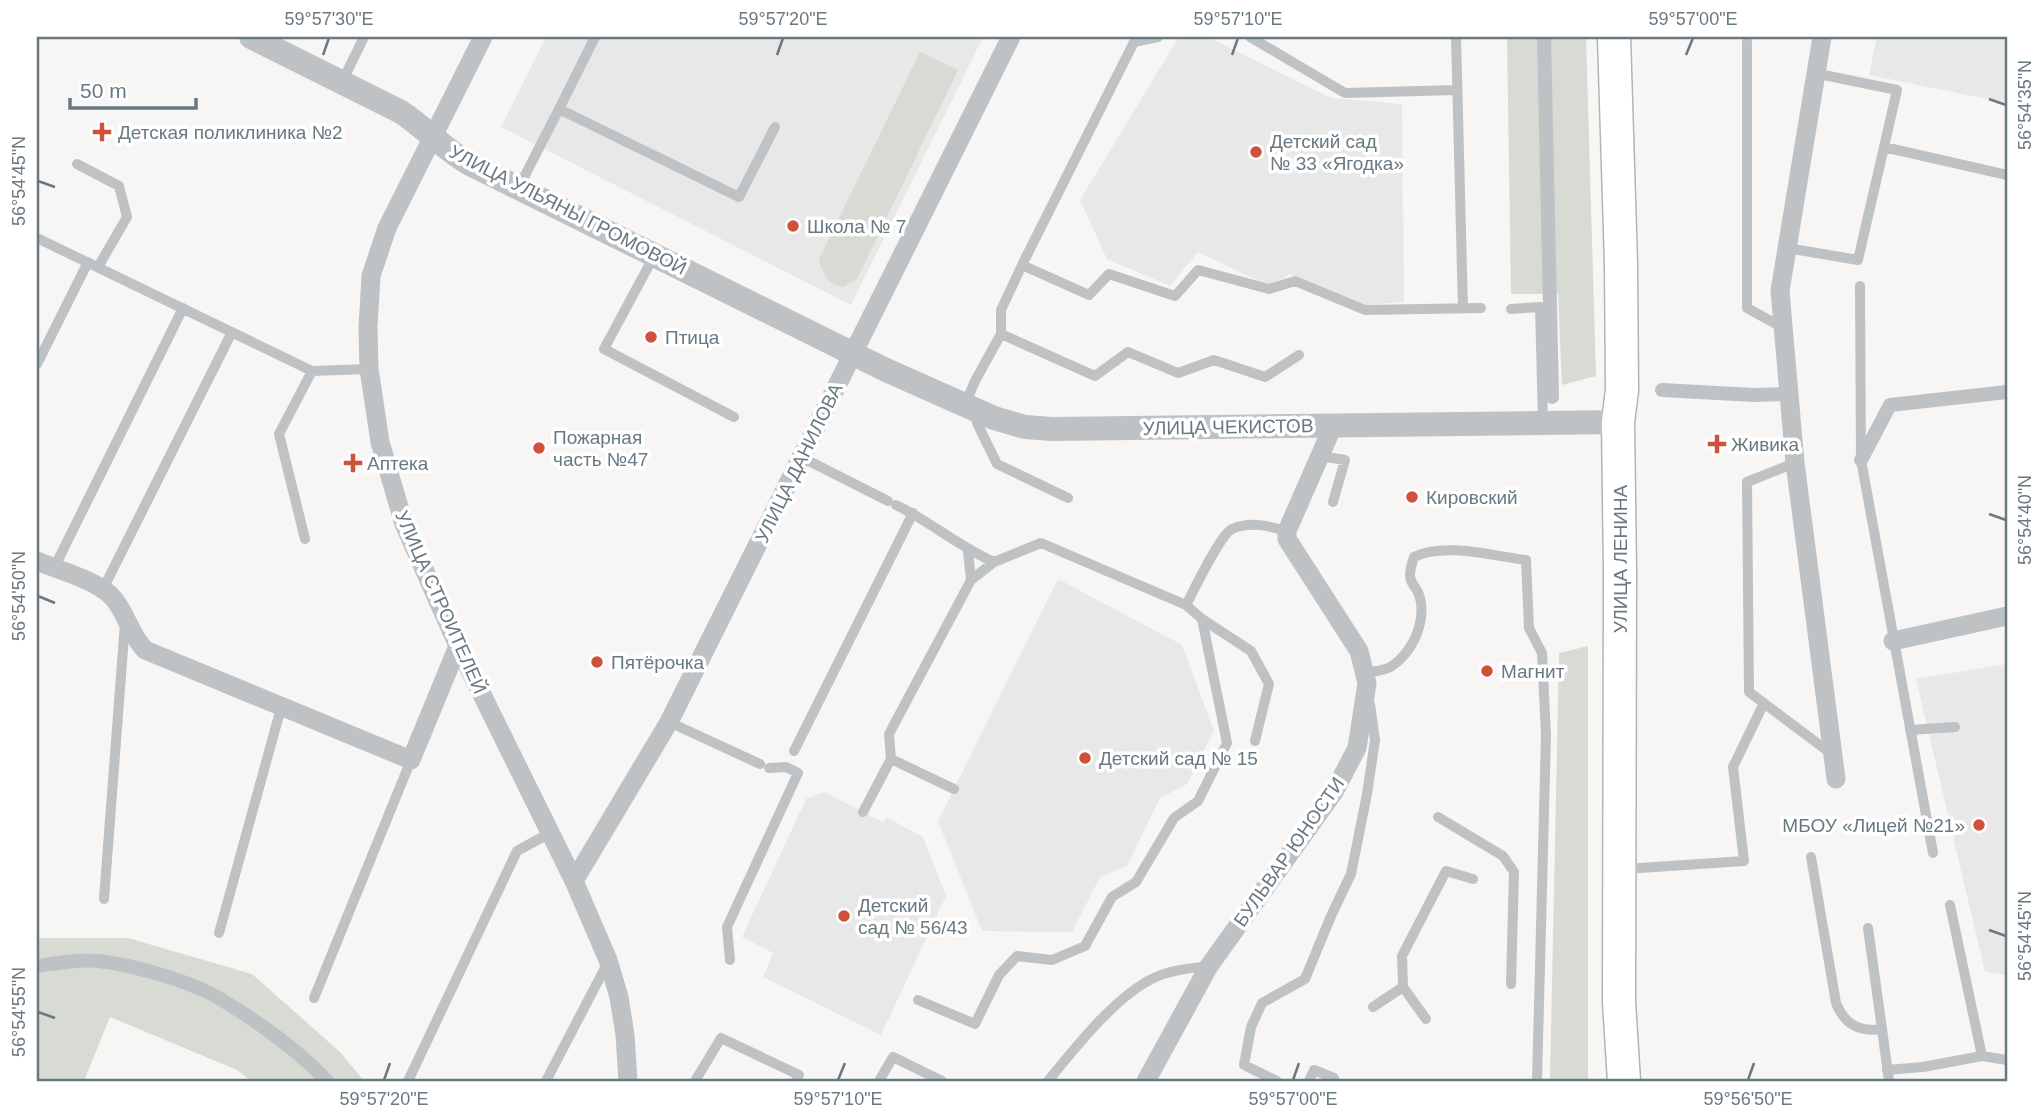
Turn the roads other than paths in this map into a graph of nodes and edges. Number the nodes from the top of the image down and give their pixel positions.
1 (251, 37) edge
2 (364, 37) edge
3 (483, 37) edge
4 (595, 37) edge
5 (1011, 37) edge
6 (1158, 37) edge
7 (1250, 37) edge
8 (1456, 37) edge
9 (1544, 37) edge
10 (1614, 37) edge
11 (1822, 37) edge
12 (1747, 42) dead end
13 (1814, 73) junction
14 (341, 82) junction
15 (1457, 90) junction
16 (559, 109) junction
17 (775, 127) dead end
18 (433, 136) junction
19 (1884, 147) junction
20 (77, 164) dead end
21 (2007, 175) edge
22 (519, 187) junction
23 (37, 238) edge
24 (1787, 248) junction
25 (654, 256) junction
26 (88, 262) junction
27 (1022, 265) junction
28 (98, 267) junction
29 (1860, 286) dead end
30 (183, 308) junction
31 (1481, 308) dead end
32 (1463, 309) junction
33 (1511, 309) dead end
34 (1783, 327) junction
35 (232, 332) junction
36 (1001, 334) junction
37 (853, 355) junction
38 (1299, 355) dead end
39 (37, 364) edge
40 (369, 369) junction
41 (312, 371) junction
42 (1662, 390) dead end
43 (2007, 392) edge
44 (1789, 394) junction
45 (1552, 397) dead end
46 (970, 408) junction
47 (734, 417) dead end
48 (1618, 422) junction
49 (1543, 423) junction
50 (1333, 426) junction
51 (1320, 456) junction
52 (803, 458) junction
53 (1861, 460) junction
54 (1795, 463) junction
55 (1068, 498) dead end
56 (1333, 502) dead end
57 (913, 513) junction
58 (1287, 531) junction
59 (305, 539) dead end
60 (968, 551) junction
61 (994, 562) junction
62 (45, 565) edge
63 (971, 580) junction
64 (103, 589) junction
65 (1186, 605) junction
66 (2007, 617) edge
67 (125, 619) junction
68 (1202, 619) junction
69 (1893, 641) junction
70 (458, 646) junction
71 (1366, 678) junction
72 (1763, 705) junction
73 (282, 708) junction
74 (670, 722) junction
75 (1955, 727) dead end
76 (1910, 730) junction
77 (1255, 741) dead end
78 (794, 751) dead end
79 (1833, 756) junction
80 (891, 759) junction
81 (411, 760) junction
82 (1836, 779) dead end
83 (954, 789) dead end
84 (863, 812) dead end
85 (1438, 817) dead end
86 (550, 833) junction
87 (1933, 853) dead end
88 (1811, 857) dead end
89 (1619, 869) junction
90 (1473, 880) dead end
91 (574, 881) junction
92 (104, 899) dead end
93 (1950, 905) dead end
94 (1868, 928) dead end
95 (219, 933) dead end
96 (608, 960) junction
97 (730, 960) dead end
98 (1209, 966) junction
99 (37, 967) edge
100 (1511, 984) dead end
101 (1403, 987) junction
102 (314, 998) dead end
103 (918, 1000) dead end
104 (1373, 1007) dead end
105 (1426, 1019) dead end
106 (1882, 1029) junction
107 (1982, 1056) junction
108 (2007, 1060) edge
109 (1887, 1070) junction
110 (327, 1081) edge
111 (408, 1081) edge
112 (546, 1081) edge
113 (628, 1081) edge
114 (695, 1081) edge
115 (796, 1081) edge
116 (880, 1081) edge
117 (942, 1081) edge
118 (1048, 1081) edge
119 (1146, 1081) edge
120 (1277, 1081) edge
121 (1309, 1081) edge
122 (1333, 1081) edge
123 (1538, 1081) edge
124 (1624, 1081) edge
125 (1889, 1081) edge

1 - 14 street, УЛИЦА УЛЬЯНЫ ГРОМОВОЙ
2 - 14 lane
3 - 18 street, УЛИЦА СТРОИТЕЛЕЙ
4 - 16 lane
5 - 37 street, УЛИЦА ДАНИЛОВА
6 - 27 lane
7 - 15 lane
8 - 15 lane
9 - 45 street
10 - 48 main road, УЛИЦА ЛЕНИНА
11 - 13 street
12 - 34 lane
13 - 19 lane
13 - 24 street
14 - 18 street, УЛИЦА УЛЬЯНЫ ГРОМОВОЙ
15 - 32 lane
16 - 17 lane
16 - 22 lane
18 - 22 street, УЛИЦА УЛЬЯНЫ ГРОМОВОЙ
18 - 40 street, УЛИЦА СТРОИТЕЛЕЙ
19 - 21 lane
19 - 24 lane
20 - 28 lane
22 - 25 street, УЛИЦА УЛЬЯНЫ ГРОМОВОЙ
23 - 26 lane
24 - 34 street
25 - 37 street, УЛИЦА УЛЬЯНЫ ГРОМОВОЙ
25 - 47 lane
26 - 28 lane
26 - 39 lane
27 - 32 lane
27 - 36 lane
28 - 30 lane
29 - 53 lane
30 - 35 lane
30 - 62 lane
31 - 32 lane
33 - 49 lane
34 - 44 street
35 - 41 lane
35 - 64 lane
36 - 38 lane
36 - 46 lane
37 - 46 street, УЛИЦА ЧЕКИСТОВ
37 - 52 street, УЛИЦА ДАНИЛОВА
40 - 41 lane
40 - 70 street, УЛИЦА СТРОИТЕЛЕЙ
41 - 59 lane
42 - 44 street
43 - 53 street
44 - 54 street
46 - 50 street, УЛИЦА ЧЕКИСТОВ
46 - 55 lane
48 - 49 street, УЛИЦА ЧЕКИСТОВ
48 - 89 main road, УЛИЦА ЛЕНИНА
49 - 50 street, УЛИЦА ЧЕКИСТОВ
50 - 51 street
51 - 56 lane
51 - 58 street
52 - 57 lane
52 - 74 street, УЛИЦА ДАНИЛОВА
53 - 69 lane
54 - 72 lane
54 - 79 street
57 - 60 lane
57 - 78 lane
58 - 65 lane
58 - 71 street, БУЛЬВАР ЮНОСТИ
60 - 61 lane
60 - 63 lane
61 - 63 lane
61 - 65 lane
62 - 64 street
63 - 80 lane
64 - 67 street
65 - 68 lane
66 - 69 street
67 - 73 street
67 - 92 lane
68 - 77 lane
68 - 103 lane
69 - 76 lane
70 - 81 street
70 - 86 street, УЛИЦА СТРОИТЕЛЕЙ
71 - 98 street, БУЛЬВАР ЮНОСТИ
71 - 120 lane
71 - 123 lane
72 - 79 lane
72 - 89 lane
73 - 81 street
73 - 95 lane
74 - 91 street, УЛИЦА ДАНИЛОВА
74 - 97 lane
75 - 76 lane
76 - 87 lane
79 - 82 street
80 - 83 lane
80 - 84 lane
81 - 102 lane
85 - 100 lane
86 - 91 street, УЛИЦА СТРОИТЕЛЕЙ
86 - 111 lane
88 - 106 lane
89 - 124 main road, УЛИЦА ЛЕНИНА
90 - 101 lane
91 - 96 street, УЛИЦА СТРОИТЕЛЕЙ
93 - 107 lane
94 - 106 lane
96 - 112 lane
96 - 113 street, УЛИЦА СТРОИТЕЛЕЙ
98 - 118 lane
98 - 119 street, БУЛЬВАР ЮНОСТИ
99 - 110 street
101 - 104 lane
101 - 105 lane
106 - 109 lane
107 - 108 lane
107 - 109 lane
109 - 125 lane
114 - 115 lane
116 - 117 lane
121 - 122 lane

